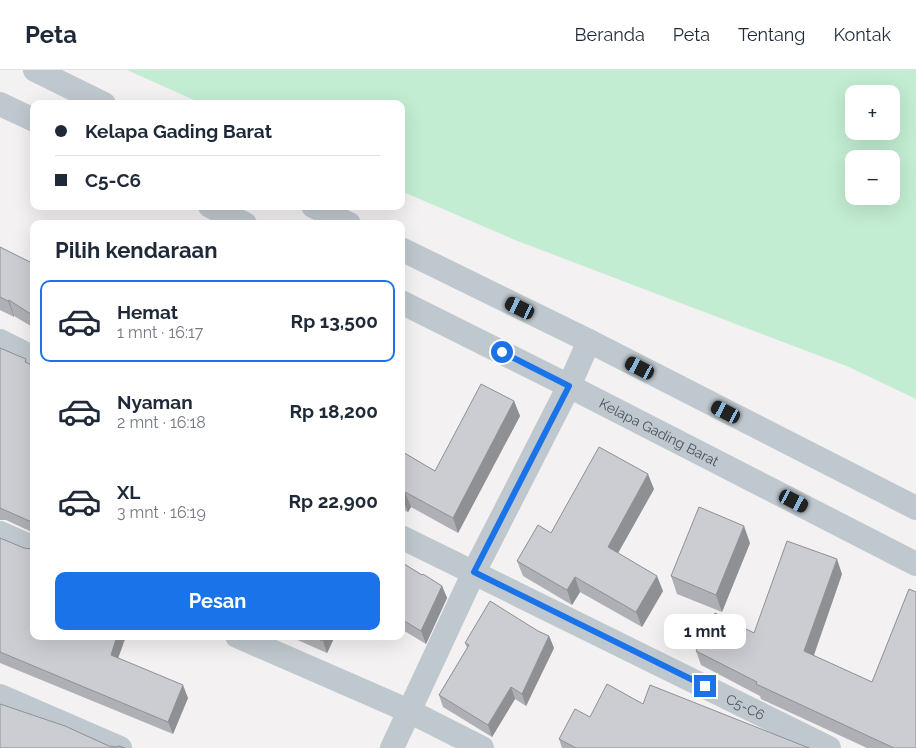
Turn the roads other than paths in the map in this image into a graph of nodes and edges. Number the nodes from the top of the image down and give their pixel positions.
1 (35, 70) edge
2 (96, 100) edge
3 (0, 104) edge
4 (30, 118) edge
5 (218, 210) edge
6 (321, 210) edge
7 (237, 220) edge
8 (341, 220) edge
9 (405, 252) edge
10 (405, 304) edge
11 (0, 341) edge
12 (589, 341) junction
13 (30, 356) edge
14 (569, 386) junction
15 (916, 508) edge
16 (0, 533) edge
17 (405, 539) edge
18 (30, 546) edge
19 (916, 564) edge
20 (474, 572) junction
21 (246, 640) edge
22 (0, 696) edge
23 (409, 711) junction
24 (120, 748) edge
25 (392, 748) edge
26 (482, 748) edge
27 (829, 748) edge

1 - 2 street
3 - 4 street
5 - 7 street
6 - 8 street
9 - 12 street
10 - 14 street, Kelapa Gading Barat
11 - 13 street
12 - 14 street
12 - 15 street
14 - 19 street, Kelapa Gading Barat
14 - 20 street
16 - 18 street
17 - 20 street, C5-C6
20 - 23 street
20 - 27 street, C5-C6
21 - 23 street
22 - 24 street
23 - 25 street
23 - 26 street

